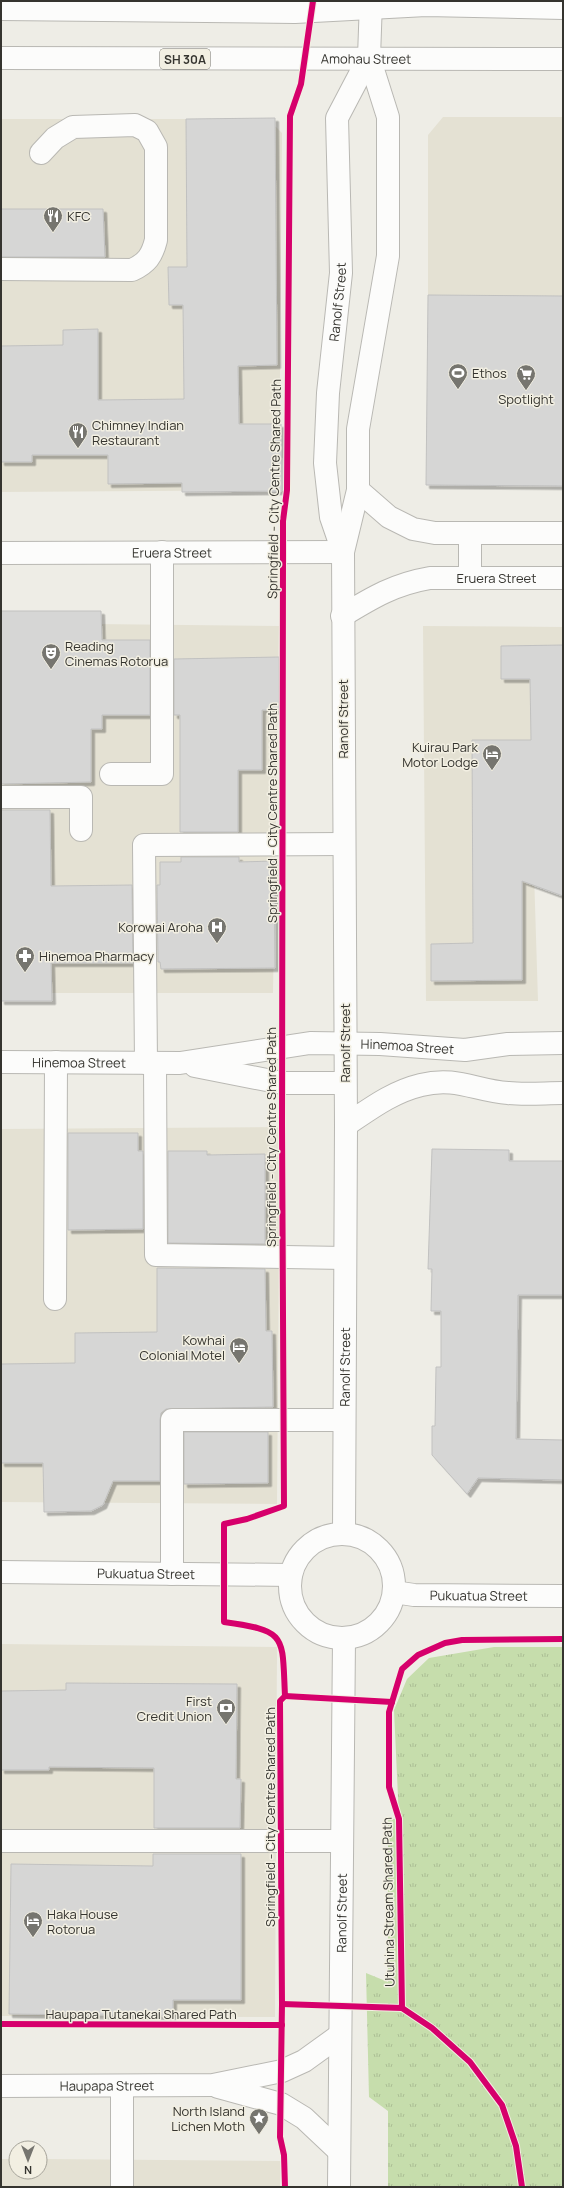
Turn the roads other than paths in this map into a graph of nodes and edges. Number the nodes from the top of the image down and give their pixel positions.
1 (133, 5) edge
2 (371, 5) edge
3 (563, 8) edge
4 (1, 9) edge
5 (1, 58) edge
6 (369, 58) junction
7 (563, 58) edge
8 (41, 153) dead end
9 (1, 269) edge
10 (358, 490) junction
11 (470, 533) junction
12 (563, 533) edge
13 (162, 552) junction
14 (343, 552) junction
15 (1, 553) edge
16 (470, 578) junction
17 (563, 578) edge
18 (342, 616) junction
19 (111, 774) dead end
20 (1, 797) edge
21 (81, 830) dead end
22 (344, 844) junction
23 (345, 1043) junction
24 (563, 1044) edge
25 (465, 1050) junction
26 (1, 1062) edge
27 (56, 1062) junction
28 (150, 1063) junction
29 (180, 1063) junction
30 (345, 1083) junction
31 (466, 1083) junction
32 (563, 1093) edge
33 (346, 1125) junction
34 (345, 1258) junction
35 (55, 1299) dead end
36 (344, 1420) junction
37 (344, 1534) junction
38 (1, 1572) edge
39 (172, 1574) junction
40 (291, 1575) junction
41 (394, 1592) junction
42 (563, 1596) edge
43 (344, 1639) junction
44 (1, 1841) edge
45 (341, 1841) junction
46 (340, 2035) junction
47 (213, 2085) junction
48 (1, 2086) edge
49 (122, 2086) junction
50 (339, 2152) junction
51 (122, 2187) edge
52 (339, 2187) edge

1 - 2 main road
1 - 4 main road
2 - 3 main road
2 - 6 main road, Ranolf Street
5 - 6 main road, Amohau Street / SH 30A
6 - 7 main road, Amohau Street / SH 30A
6 - 10 main road, Ranolf Street
6 - 14 main road, Ranolf Street
8 - 9 main road
10 - 11 main road
10 - 14 main road, Ranolf Street
11 - 12 main road
11 - 16 main road
13 - 14 main road, Eruera Street
13 - 15 main road, Eruera Street
13 - 19 main road
14 - 18 main road, Ranolf Street
16 - 17 main road, Eruera Street
16 - 18 main road, Eruera Street
18 - 22 main road, Ranolf Street
20 - 21 main road
22 - 23 main road, Ranolf Street
22 - 28 main road
23 - 25 main road, Hinemoa Street
23 - 29 main road, Hinemoa Street
23 - 30 main road, Ranolf Street
24 - 25 main road, Hinemoa Street
25 - 31 main road
26 - 27 main road, Hinemoa Street
27 - 28 main road, Hinemoa Street
27 - 35 main road
28 - 29 main road, Hinemoa Street
28 - 34 main road
29 - 30 main road, Hinemoa Street
30 - 33 main road, Ranolf Street
31 - 32 main road
31 - 33 main road
33 - 34 main road, Ranolf Street
34 - 36 main road, Ranolf Street
36 - 37 main road, Ranolf Street
36 - 39 main road
37 - 40 main road
37 - 41 main road
38 - 39 main road, Pukuatua Street
39 - 40 main road, Pukuatua Street
40 - 43 main road
41 - 42 main road, Pukuatua Street
41 - 43 main road
43 - 45 main road, Ranolf Street
44 - 45 main road
45 - 46 main road, Ranolf Street
46 - 47 main road, Haupapa Street
46 - 50 main road, Ranolf Street
47 - 49 main road, Haupapa Street
47 - 50 main road, Haupapa Street
48 - 49 main road, Haupapa Street
49 - 51 main road
50 - 52 main road, Ranolf Street

